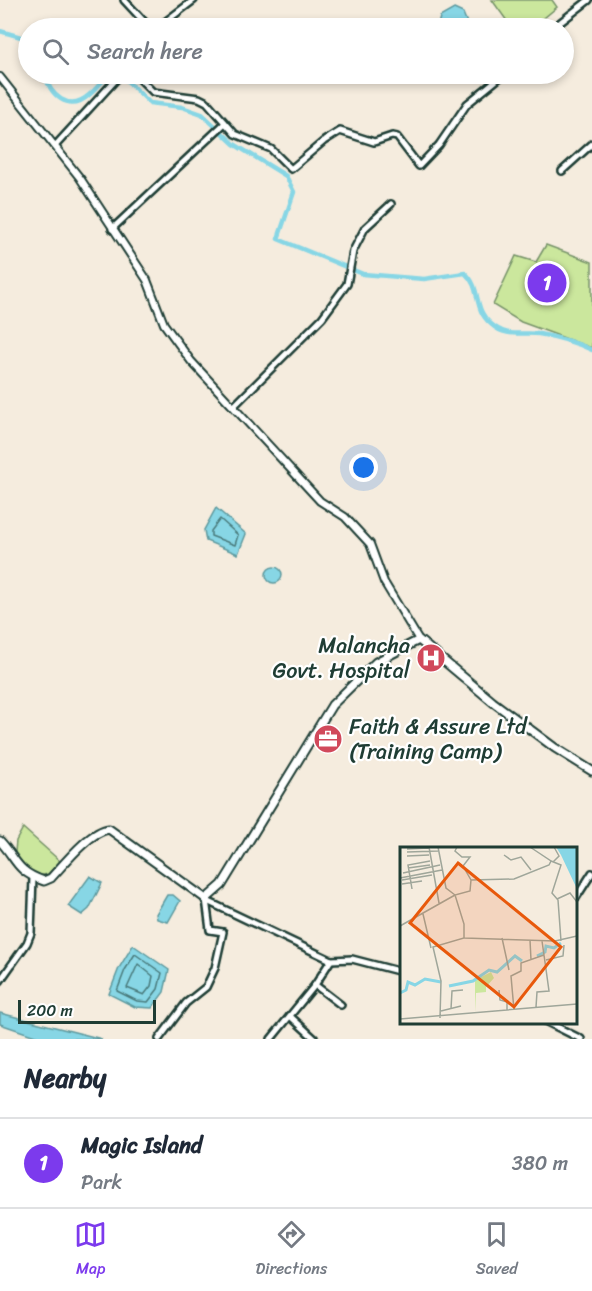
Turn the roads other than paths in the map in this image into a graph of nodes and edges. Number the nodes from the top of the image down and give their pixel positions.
1 (124, 0) edge
2 (194, 0) edge
3 (589, 0) edge
4 (141, 18) edge
5 (170, 18) edge
6 (566, 18) edge
7 (0, 77) edge
8 (112, 84) edge
9 (145, 84) edge
10 (492, 84) edge
11 (225, 123) junction
12 (592, 144) edge
13 (55, 146) junction
14 (562, 171) dead end
15 (391, 204) dead end
16 (112, 229) junction
17 (234, 406) junction
18 (419, 640) junction
19 (592, 771) edge
20 (0, 841) edge
21 (592, 873) edge
22 (33, 878) junction
23 (577, 896) edge
24 (206, 900) junction
25 (331, 960) junction
26 (400, 971) edge
27 (0, 981) edge
28 (315, 985) junction
29 (341, 1005) dead end
30 (290, 1016) junction
31 (549, 1024) edge
32 (159, 1038) edge
33 (271, 1039) edge
34 (315, 1039) edge
35 (581, 1039) edge

1 - 4 street
2 - 5 street
3 - 6 street
7 - 13 street
8 - 13 street
9 - 11 street
10 - 11 street
11 - 16 street
12 - 14 street
13 - 16 street
15 - 17 street
16 - 17 street
17 - 18 street
18 - 19 main road
18 - 24 main road
20 - 22 main road
21 - 23 street
22 - 24 main road
22 - 27 street
24 - 25 street
24 - 32 street
25 - 26 street
25 - 28 street
28 - 29 street
28 - 30 street
30 - 33 street
30 - 34 street
31 - 35 street

